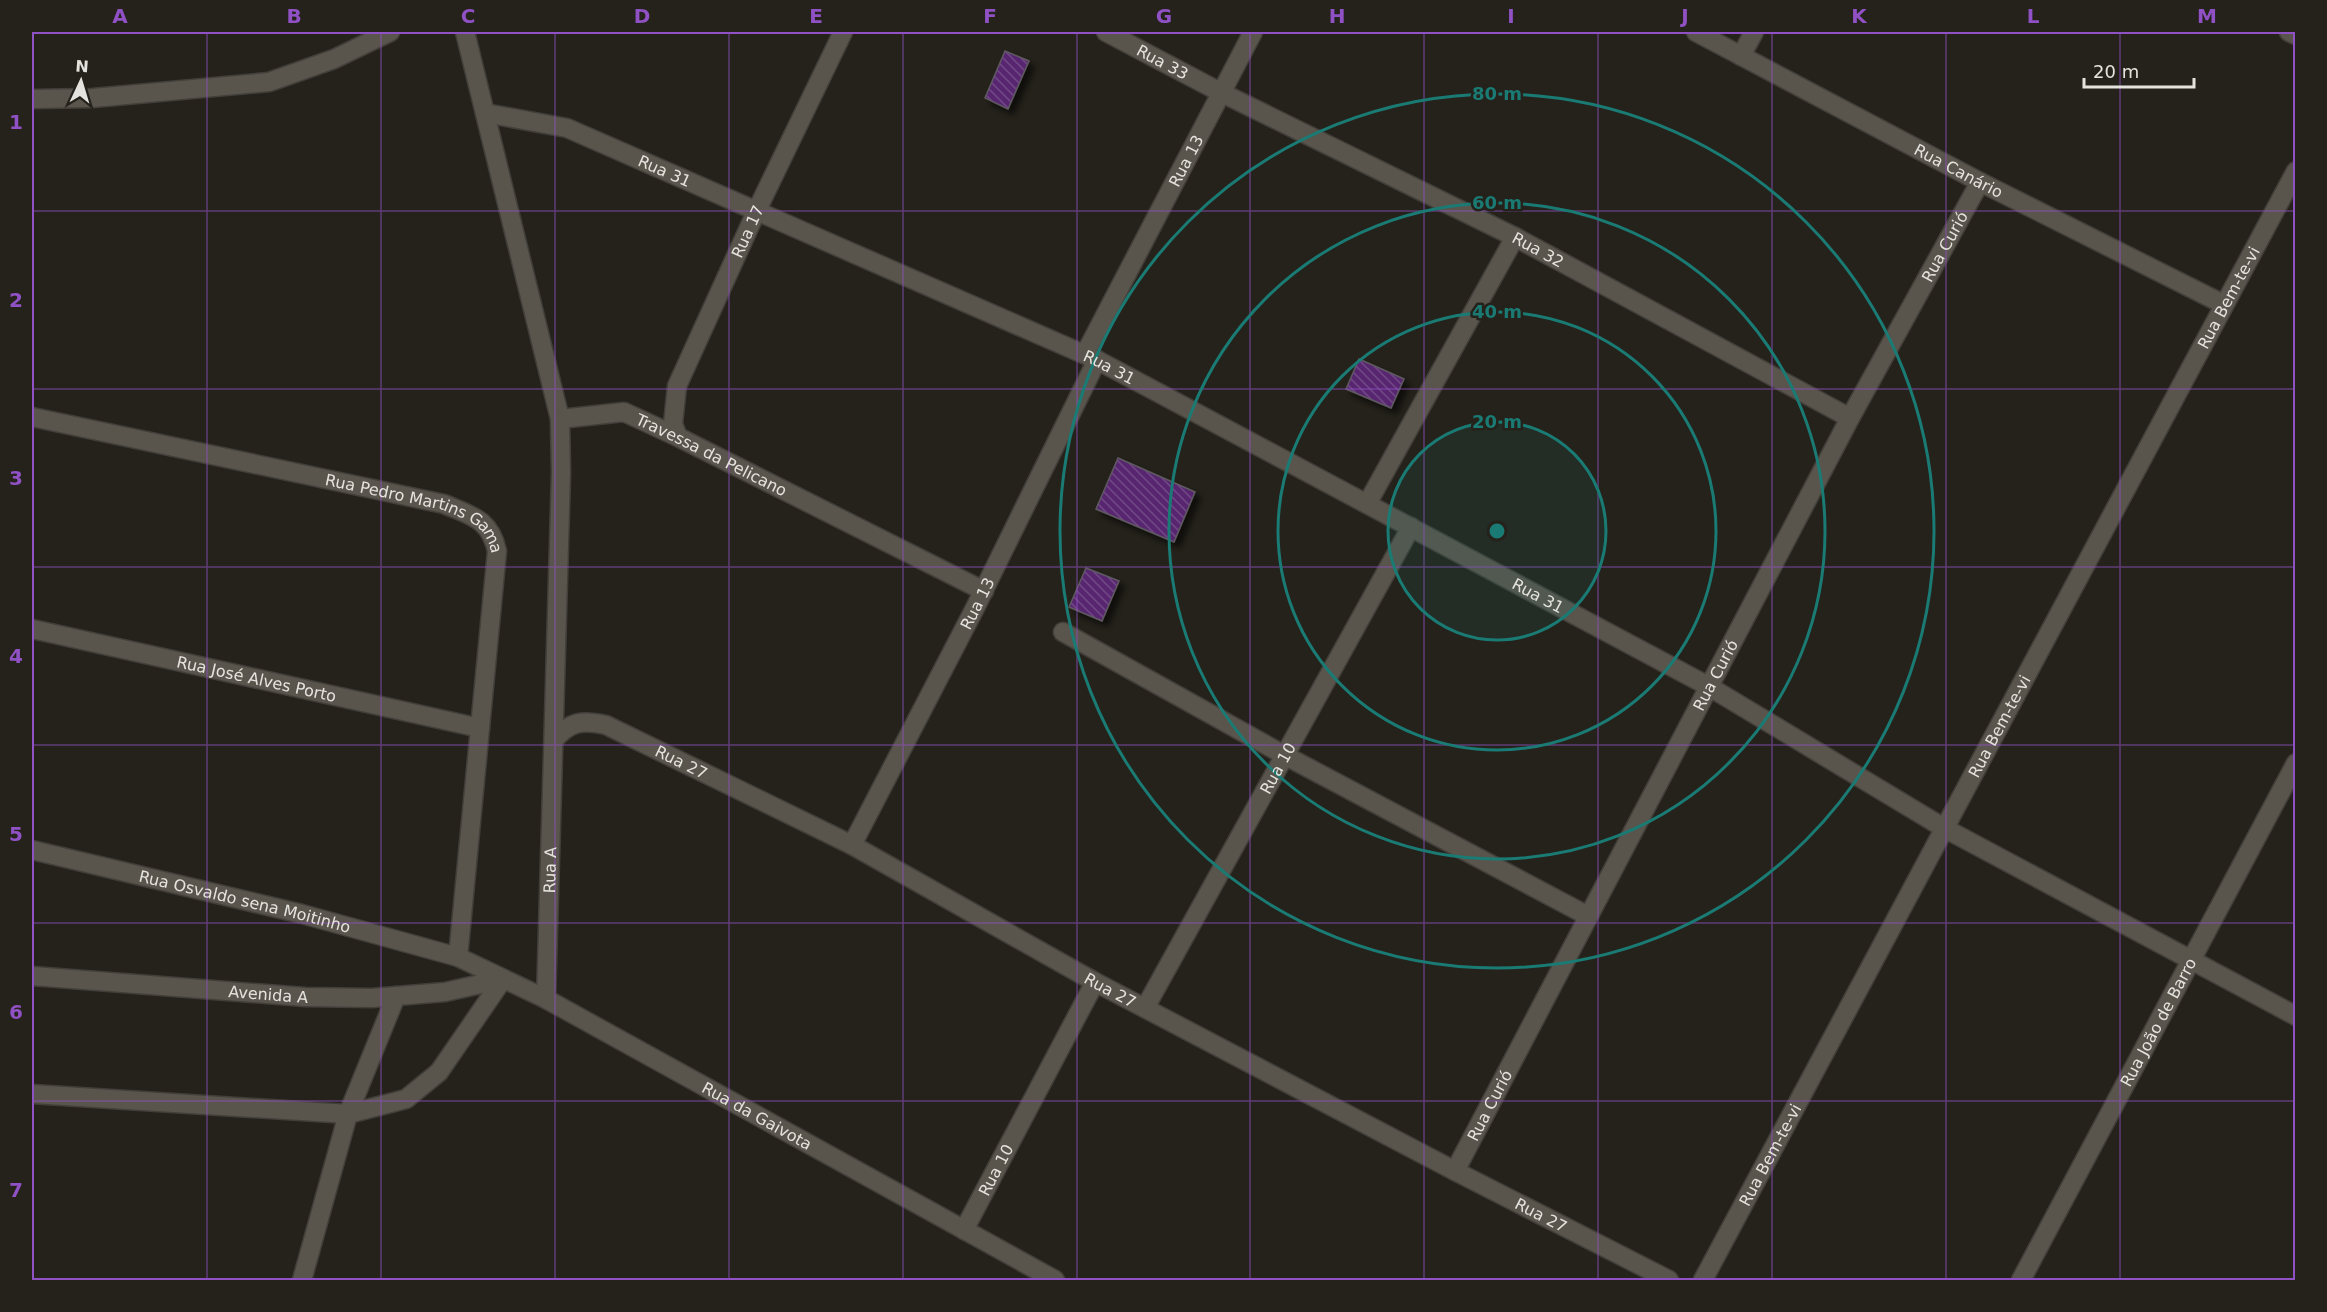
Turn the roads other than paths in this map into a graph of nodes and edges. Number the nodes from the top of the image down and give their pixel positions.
1 (390, 32) edge
2 (465, 32) edge
3 (843, 32) edge
4 (1106, 32) edge
5 (1253, 32) edge
6 (1695, 32) edge
7 (1754, 32) edge
8 (2289, 32) edge
9 (2295, 35) edge
10 (1741, 56) junction
11 (1220, 92) junction
12 (32, 99) edge
13 (485, 113) junction
14 (2293, 181) edge
15 (1980, 182) junction
16 (757, 210) junction
17 (1515, 237) junction
18 (2223, 304) junction
19 (1091, 357) junction
20 (32, 417) edge
21 (1850, 418) junction
22 (560, 419) junction
23 (678, 437) junction
24 (1367, 504) junction
25 (1411, 527) junction
26 (984, 591) junction
27 (32, 630) edge
28 (1063, 632) dead end
29 (1708, 686) junction
30 (480, 728) junction
31 (554, 740) junction
32 (1284, 756) junction
33 (2295, 763) edge
34 (1944, 828) junction
35 (852, 845) junction
36 (32, 850) edge
37 (1588, 916) junction
38 (458, 957) junction
39 (2190, 961) junction
40 (32, 976) edge
41 (503, 979) junction
42 (1095, 982) junction
43 (396, 996) junction
44 (546, 999) junction
45 (1145, 1008) junction
46 (2295, 1016) edge
47 (32, 1094) edge
48 (348, 1114) junction
49 (1455, 1171) junction
50 (964, 1230) junction
51 (303, 1281) edge
52 (1055, 1281) edge
53 (1669, 1281) edge
54 (1703, 1281) edge
55 (2021, 1281) edge

1 - 12 street
2 - 13 street
3 - 16 street, Rua 17
4 - 11 street, Rua 33
5 - 11 street, Rua 13
6 - 10 street, Rua Canário
7 - 10 street
8 - 9 street
10 - 15 street, Rua Canário
11 - 17 street, Rua 32
11 - 19 street, Rua 13
13 - 16 street, Rua 31
13 - 22 street
14 - 18 street, Rua Bem-te-vi
15 - 18 street, Rua Canário
15 - 21 street, Rua Curió
16 - 19 street, Rua 31
16 - 23 street, Rua 17
17 - 21 street, Rua 32
17 - 24 street
18 - 34 street, Rua Bem-te-vi
19 - 24 street, Rua 31
19 - 26 street, Rua 13
20 - 30 street, Rua Pedro Martins Gama
21 - 29 street, Rua Curió
22 - 23 street, Travessa da Pelicano
22 - 31 street
23 - 26 street, Travessa da Pelicano
24 - 25 street, Rua 31
25 - 29 street, Rua 31
25 - 32 street, Rua 10
26 - 35 street, Rua 13
27 - 30 street, Rua José Alves Porto
28 - 32 street
29 - 34 street, Rua 31
29 - 37 street, Rua Curió
30 - 38 street, Rua Pedro Martins Gama
31 - 35 street, Rua 27
31 - 44 street, Rua A
32 - 37 street
32 - 45 street, Rua 10
33 - 39 street, Rua João de Barro
34 - 39 street, Rua 31
34 - 54 street, Rua Bem-te-vi
35 - 42 street, Rua 27
36 - 38 street, Rua Osvaldo sena Moitinho
37 - 49 street, Rua Curió
38 - 41 street, Rua da Gaivota
39 - 46 street, Rua 31
39 - 55 street, Rua João de Barro
40 - 43 street, Avenida A
41 - 43 street, Avenida A
41 - 44 street, Rua da Gaivota
41 - 48 street
42 - 45 street, Rua 27
42 - 50 street, Rua 10
43 - 48 street
44 - 50 street, Rua da Gaivota
45 - 49 street, Rua 27
47 - 48 street
48 - 51 street
49 - 53 street, Rua 27
50 - 52 street, Rua da Gaivota

